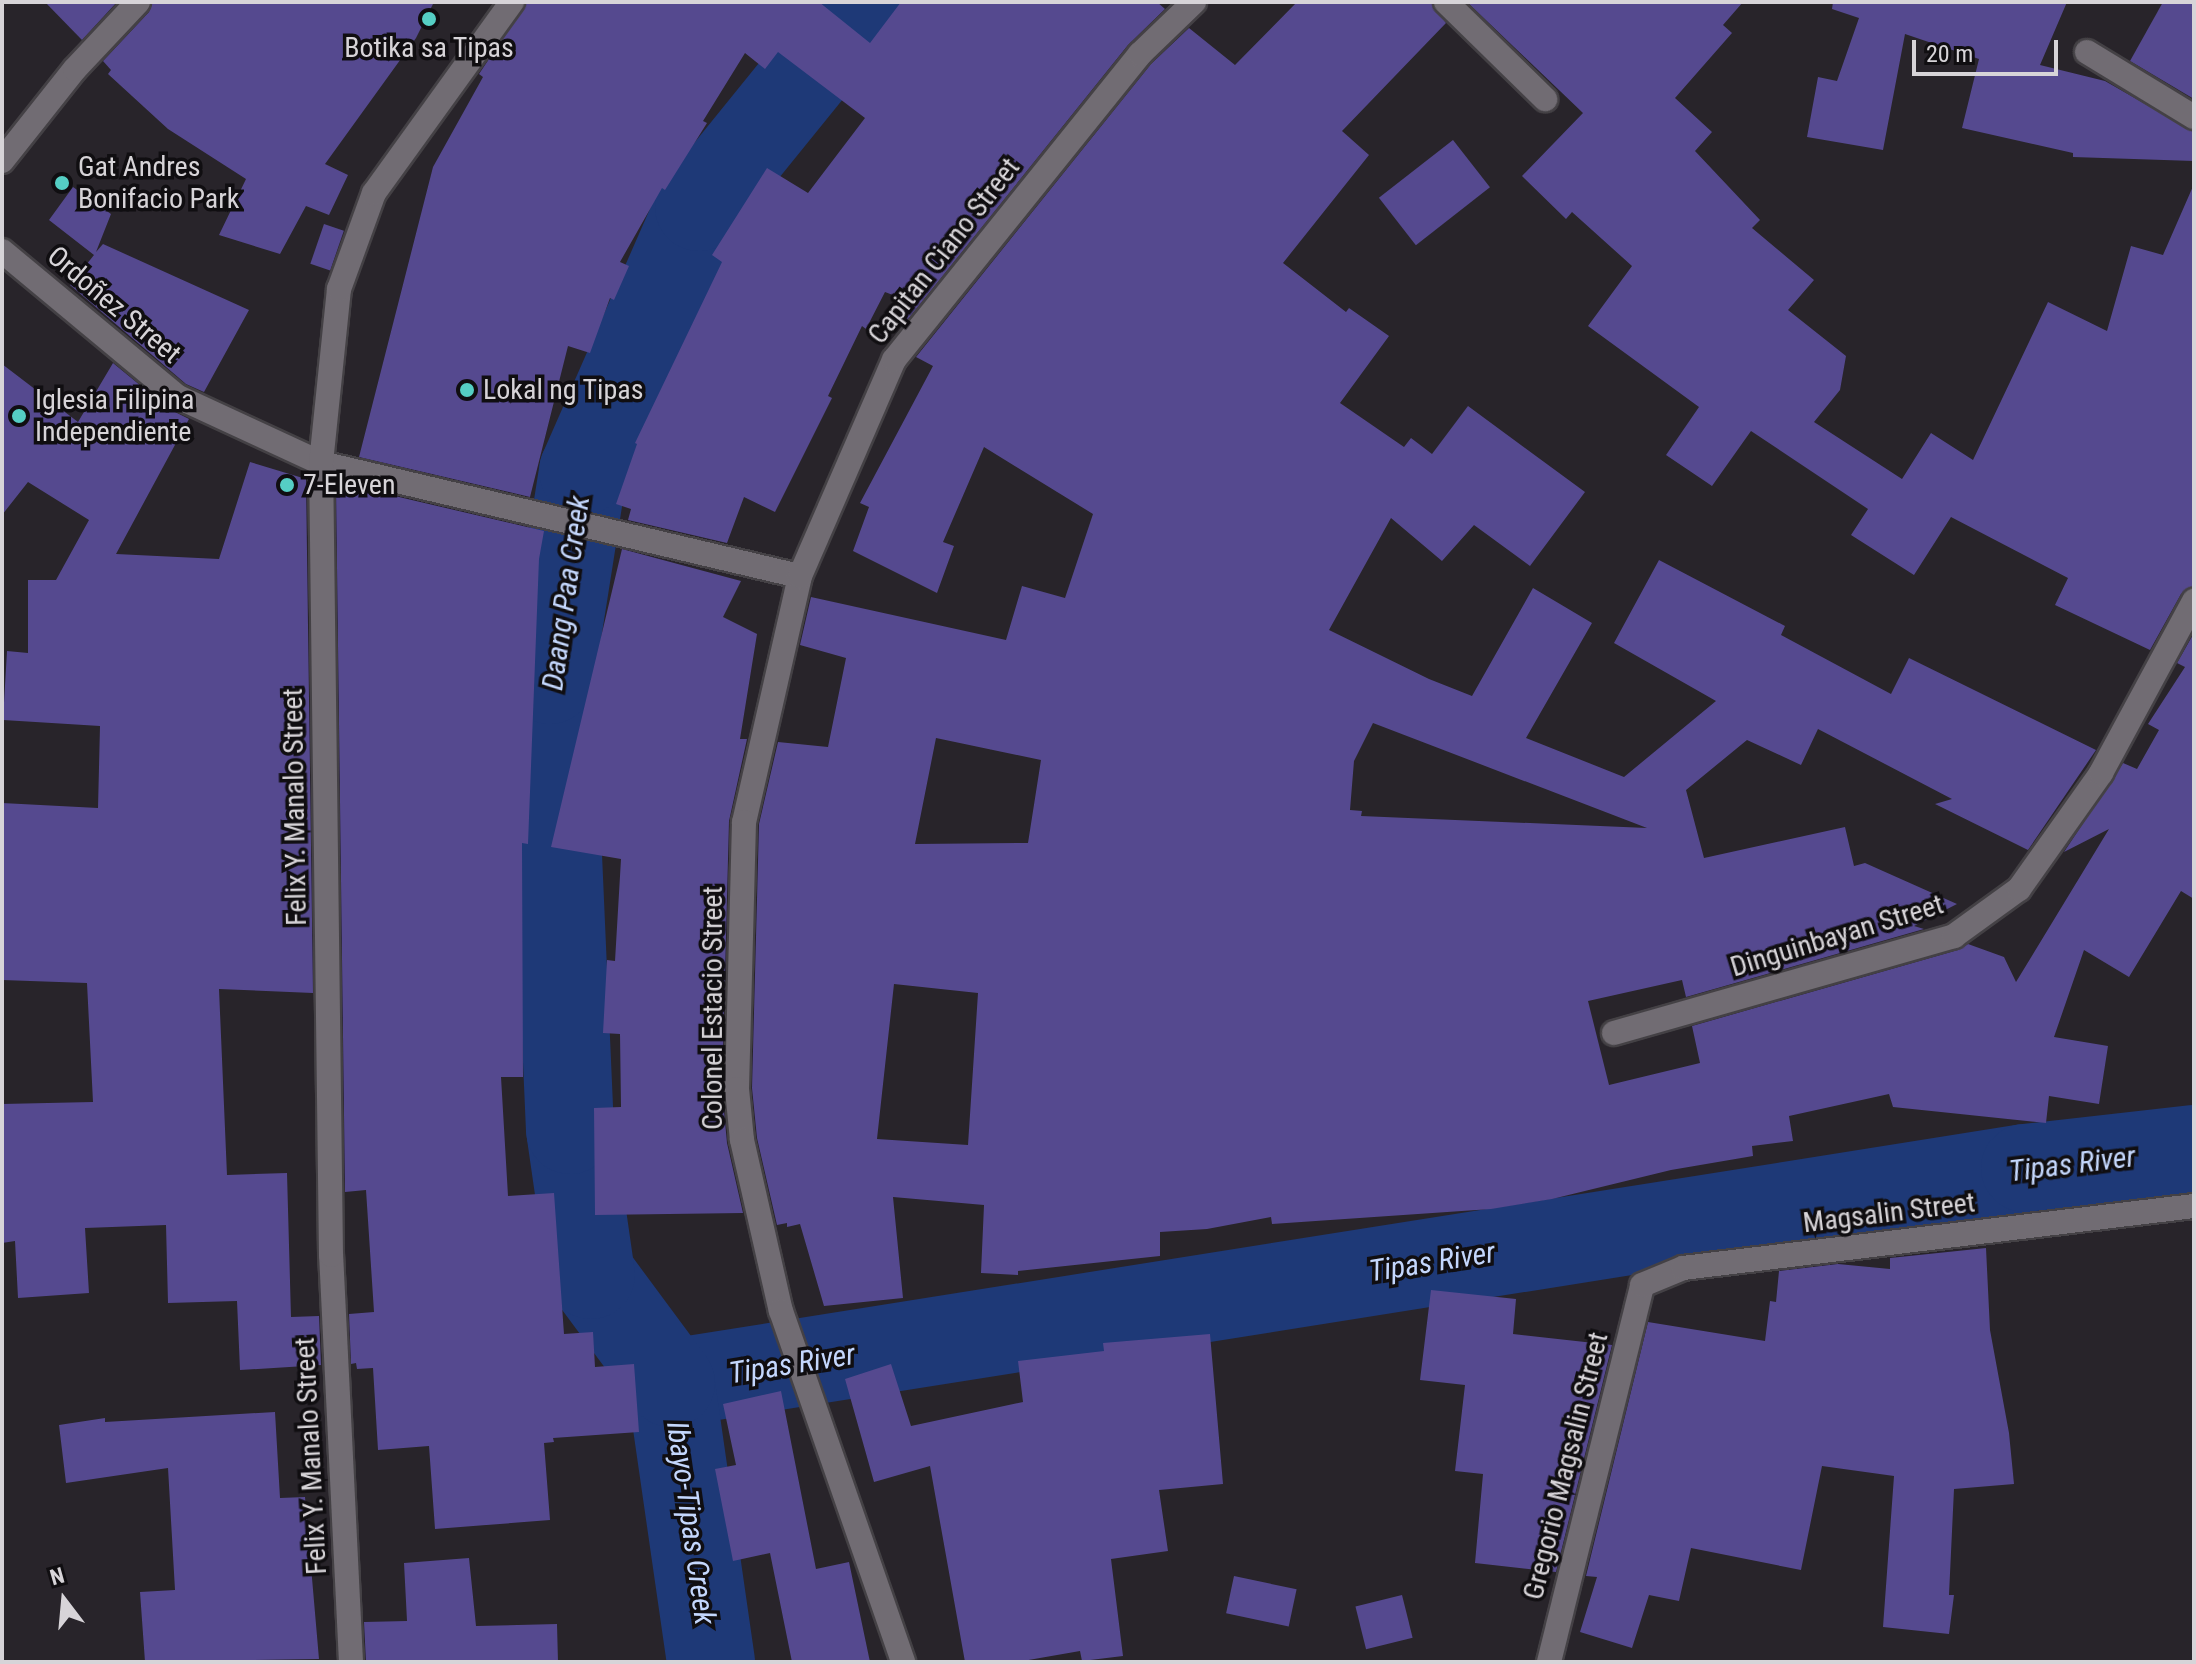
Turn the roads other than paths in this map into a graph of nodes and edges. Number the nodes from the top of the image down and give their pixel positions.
1 (138, 2) edge
2 (512, 2) edge
3 (1194, 2) edge
4 (1446, 2) edge
5 (2087, 52) dead end
6 (1545, 99) dead end
7 (2194, 117) edge
8 (2, 161) edge
9 (2, 251) edge
10 (321, 463) junction
11 (800, 576) junction
12 (2194, 601) edge
13 (1614, 1033) dead end
14 (2194, 1206) edge
15 (1642, 1285) joint
16 (351, 1662) edge
17 (903, 1662) edge
18 (1549, 1662) edge

1 - 8 street
2 - 10 street, Felix Y. Manalo Street
3 - 11 street, Capitan Ciano Street
4 - 6 street
5 - 7 street
9 - 10 street, Ordoñez Street
10 - 11 street, Ordoñez Street
10 - 16 street, Felix Y. Manalo Street
11 - 17 street, Colonel Estacio Street
12 - 13 street, Dinguinbayan Street
14 - 15 street, Magsalin Street
15 - 18 street, Gregorio Magsalin Street

